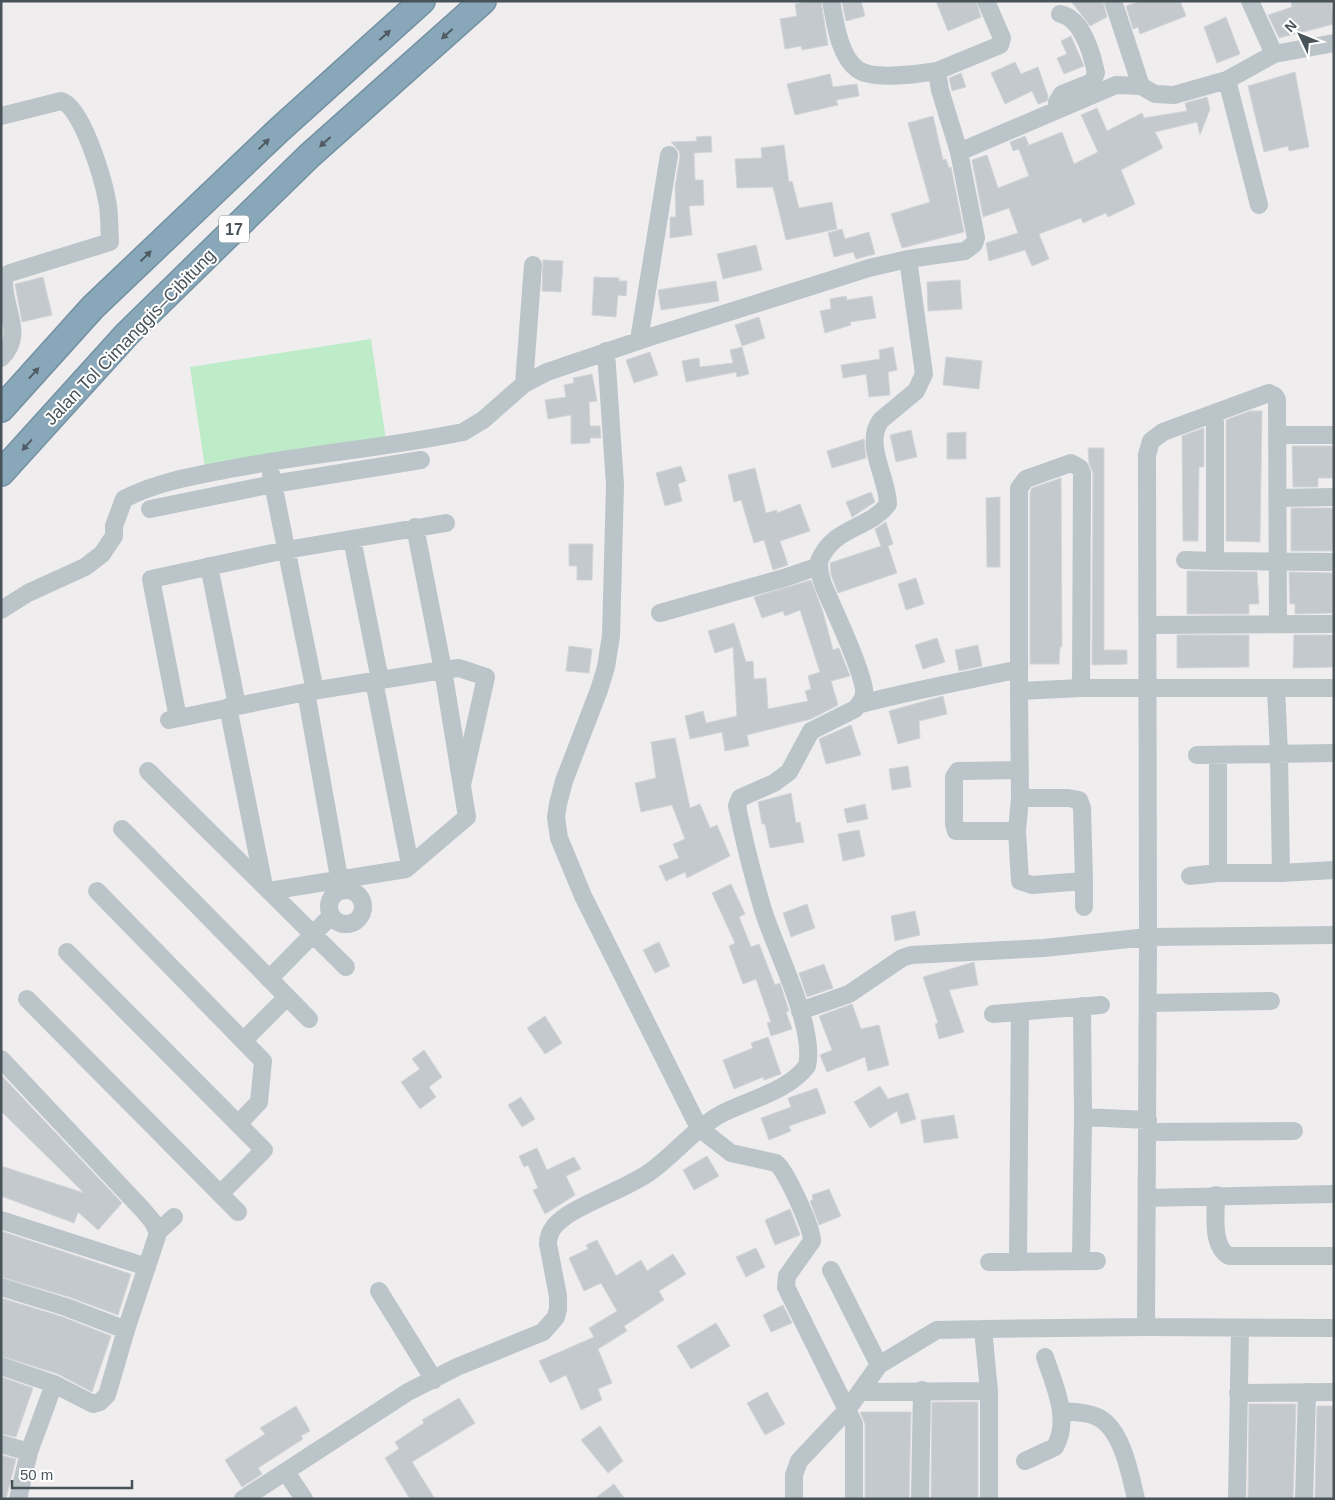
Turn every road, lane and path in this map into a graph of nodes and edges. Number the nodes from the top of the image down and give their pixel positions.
1 (422, 1) edge
2 (483, 1) edge
3 (831, 1) edge
4 (986, 1) edge
5 (1113, 1) edge
6 (1250, 1) edge
7 (1060, 14) dead end
8 (1334, 43) edge
9 (1274, 54) junction
10 (937, 72) junction
11 (1227, 80) junction
12 (1141, 86) junction
13 (1058, 109) junction
14 (1, 116) edge
15 (959, 152) junction
16 (668, 155) dead end
17 (1259, 205) dead end
18 (908, 259) junction
19 (533, 264) dead end
20 (639, 340) junction
21 (606, 351) junction
22 (1, 358) edge
23 (524, 384) junction
24 (1, 409) edge
25 (1215, 413) junction
26 (1279, 435) junction
27 (1334, 435) edge
28 (421, 460) dead end
29 (269, 461) junction
30 (1, 473) edge
31 (273, 484) junction
32 (1278, 498) junction
33 (1334, 498) edge
34 (150, 508) dead end
35 (446, 523) dead end
36 (415, 527) junction
37 (352, 539) junction
38 (286, 550) junction
39 (1185, 560) dead end
40 (1215, 561) junction
41 (1278, 562) junction
42 (1334, 562) edge
43 (209, 566) junction
44 (819, 566) junction
45 (1, 610) edge
46 (660, 613) dead end
47 (1278, 624) junction
48 (1334, 624) edge
49 (1148, 625) junction
50 (1019, 668) junction
51 (443, 670) junction
52 (377, 681) junction
53 (1081, 688) junction
54 (1147, 688) junction
55 (1276, 688) junction
56 (1334, 688) edge
57 (310, 691) junction
58 (1019, 691) junction
59 (861, 704) junction
60 (232, 706) junction
61 (1334, 753) edge
62 (1279, 754) junction
63 (1197, 755) dead end
64 (1218, 756) junction
65 (1020, 770) junction
66 (148, 771) dead end
67 (462, 786) junction
68 (1020, 798) junction
69 (122, 830) dead end
70 (1017, 831) junction
71 (410, 865) junction
72 (1334, 870) edge
73 (1218, 873) junction
74 (1281, 873) junction
75 (1190, 876) dead end
76 (1084, 882) junction
77 (340, 884) junction
78 (267, 889) junction
79 (97, 891) dead end
80 (1084, 907) dead end
81 (331, 916) junction
82 (313, 934) junction
83 (1334, 935) edge
84 (1148, 937) junction
85 (67, 952) dead end
86 (346, 967) dead end
87 (269, 979) junction
88 (287, 997) junction
89 (27, 999) dead end
90 (1271, 1001) dead end
91 (1148, 1003) junction
92 (1101, 1005) dead end
93 (1082, 1006) junction
94 (800, 1012) junction
95 (1020, 1012) junction
96 (993, 1014) dead end
97 (308, 1019) dead end
98 (243, 1041) junction
99 (1, 1059) edge
100 (1083, 1117) junction
101 (238, 1124) junction
102 (1148, 1126) junction
103 (699, 1128) junction
104 (1294, 1131) dead end
105 (220, 1194) junction
106 (1334, 1194) edge
107 (1216, 1195) junction
108 (1147, 1198) junction
109 (238, 1212) dead end
110 (174, 1217) dead end
111 (1, 1220) edge
112 (158, 1232) junction
113 (1334, 1256) edge
114 (989, 1262) dead end
115 (1018, 1262) junction
116 (147, 1267) junction
117 (831, 1270) dead end
118 (1, 1287) edge
119 (379, 1291) dead end
120 (1146, 1327) junction
121 (1240, 1328) junction
122 (1334, 1328) edge
123 (983, 1329) junction
124 (126, 1330) junction
125 (1045, 1357) dead end
126 (1, 1366) edge
127 (879, 1366) junction
128 (434, 1380) junction
129 (54, 1384) junction
130 (922, 1390) junction
131 (989, 1391) junction
132 (861, 1392) junction
133 (1307, 1392) junction
134 (1334, 1392) edge
135 (1238, 1393) junction
136 (847, 1410) junction
137 (1061, 1411) junction
138 (1, 1444) edge
139 (29, 1452) junction
140 (1025, 1461) dead end
141 (286, 1472) junction
142 (18, 1499) edge
143 (242, 1499) edge
144 (304, 1499) edge
145 (794, 1499) edge
146 (854, 1499) edge
147 (920, 1499) edge
148 (989, 1499) edge
149 (1136, 1499) edge
150 (1237, 1499) edge
151 (1304, 1499) edge

24 -> 1 highway, 17
2 -> 30 highway, Jalan Tol Cimanggis–Cibitung / 17
3 - 10 street
4 - 10 street
5 - 12 street
6 - 9 street
7 - 13 street
8 - 9 street
9 - 11 street
10 - 15 street
11 - 12 street
11 - 17 street
12 - 13 street
13 - 15 street
14 - 22 street
15 - 18 street
16 - 20 street
18 - 20 street
18 - 44 street
19 - 23 street
20 - 21 street
21 - 23 street
21 - 103 street
23 - 29 street
25 - 26 street
25 - 40 street
25 - 49 street
26 - 27 street
26 - 32 street
28 - 31 street
29 - 31 street
29 - 45 street
31 - 34 street
31 - 38 street
32 - 33 street
32 - 41 street
35 - 36 street
36 - 37 street
36 - 51 street
37 - 38 street
37 - 52 street
38 - 43 street
38 - 57 street
39 - 40 street
40 - 41 street
41 - 42 street
41 - 47 street
43 - 60 street
43 - 60 street
44 - 46 street
44 - 59 street
47 - 48 street
47 - 49 street
49 - 54 street
50 - 53 street
50 - 58 street
50 - 59 street
51 - 52 street
51 - 67 street
51 - 67 street
52 - 57 street
52 - 71 street
53 - 54 street
53 - 58 street
54 - 55 street
54 - 84 street
55 - 56 street
55 - 62 street
57 - 60 street
57 - 77 street
58 - 65 street
59 - 94 street
60 - 78 street
61 - 62 street
62 - 64 street
62 - 74 street
63 - 64 street
64 - 73 street
65 - 68 street
65 - 70 street
66 - 78 street
67 - 71 street
68 - 70 street
68 - 76 street
69 - 87 street
70 - 76 street
71 - 77 street
72 - 74 street
73 - 74 street
73 - 75 street
76 - 80 street
77 - 78 street
77 - 81 street
77 - 81 street
78 - 82 street
79 - 98 street
81 - 82 street
82 - 86 street
82 - 87 street
83 - 84 street
84 - 91 street
84 - 94 street
85 - 101 street
87 - 88 street
88 - 97 street
88 - 98 street
89 - 105 street
90 - 91 street
91 - 102 street
92 - 93 street
93 - 95 street
93 - 100 street
94 - 103 street
95 - 96 street
95 - 115 street
98 - 101 street
99 - 112 street
100 - 102 street
100 - 115 street
101 - 105 street
102 - 104 street
102 - 108 street
103 - 128 street
103 - 136 street
105 - 109 street
106 - 107 street
107 - 108 street
107 - 113 street
108 - 120 street
110 - 112 street
111 - 116 street
112 - 116 street
114 - 115 street
116 - 124 street
117 - 127 street
118 - 124 street
119 - 128 street
120 - 121 street
120 - 123 street
121 - 122 street
121 - 135 street
123 - 127 street
123 - 131 street
124 - 129 street
125 - 137 street
126 - 129 street
127 - 132 street
128 - 141 street
129 - 139 street
130 - 131 street
130 - 132 street
130 - 147 street
131 - 148 street
132 - 136 street
133 - 134 street
133 - 135 street
133 - 151 street
135 - 150 street
136 - 145 street
136 - 146 street
137 - 140 street
137 - 149 street
138 - 139 street
139 - 142 street
141 - 143 street
141 - 144 street

